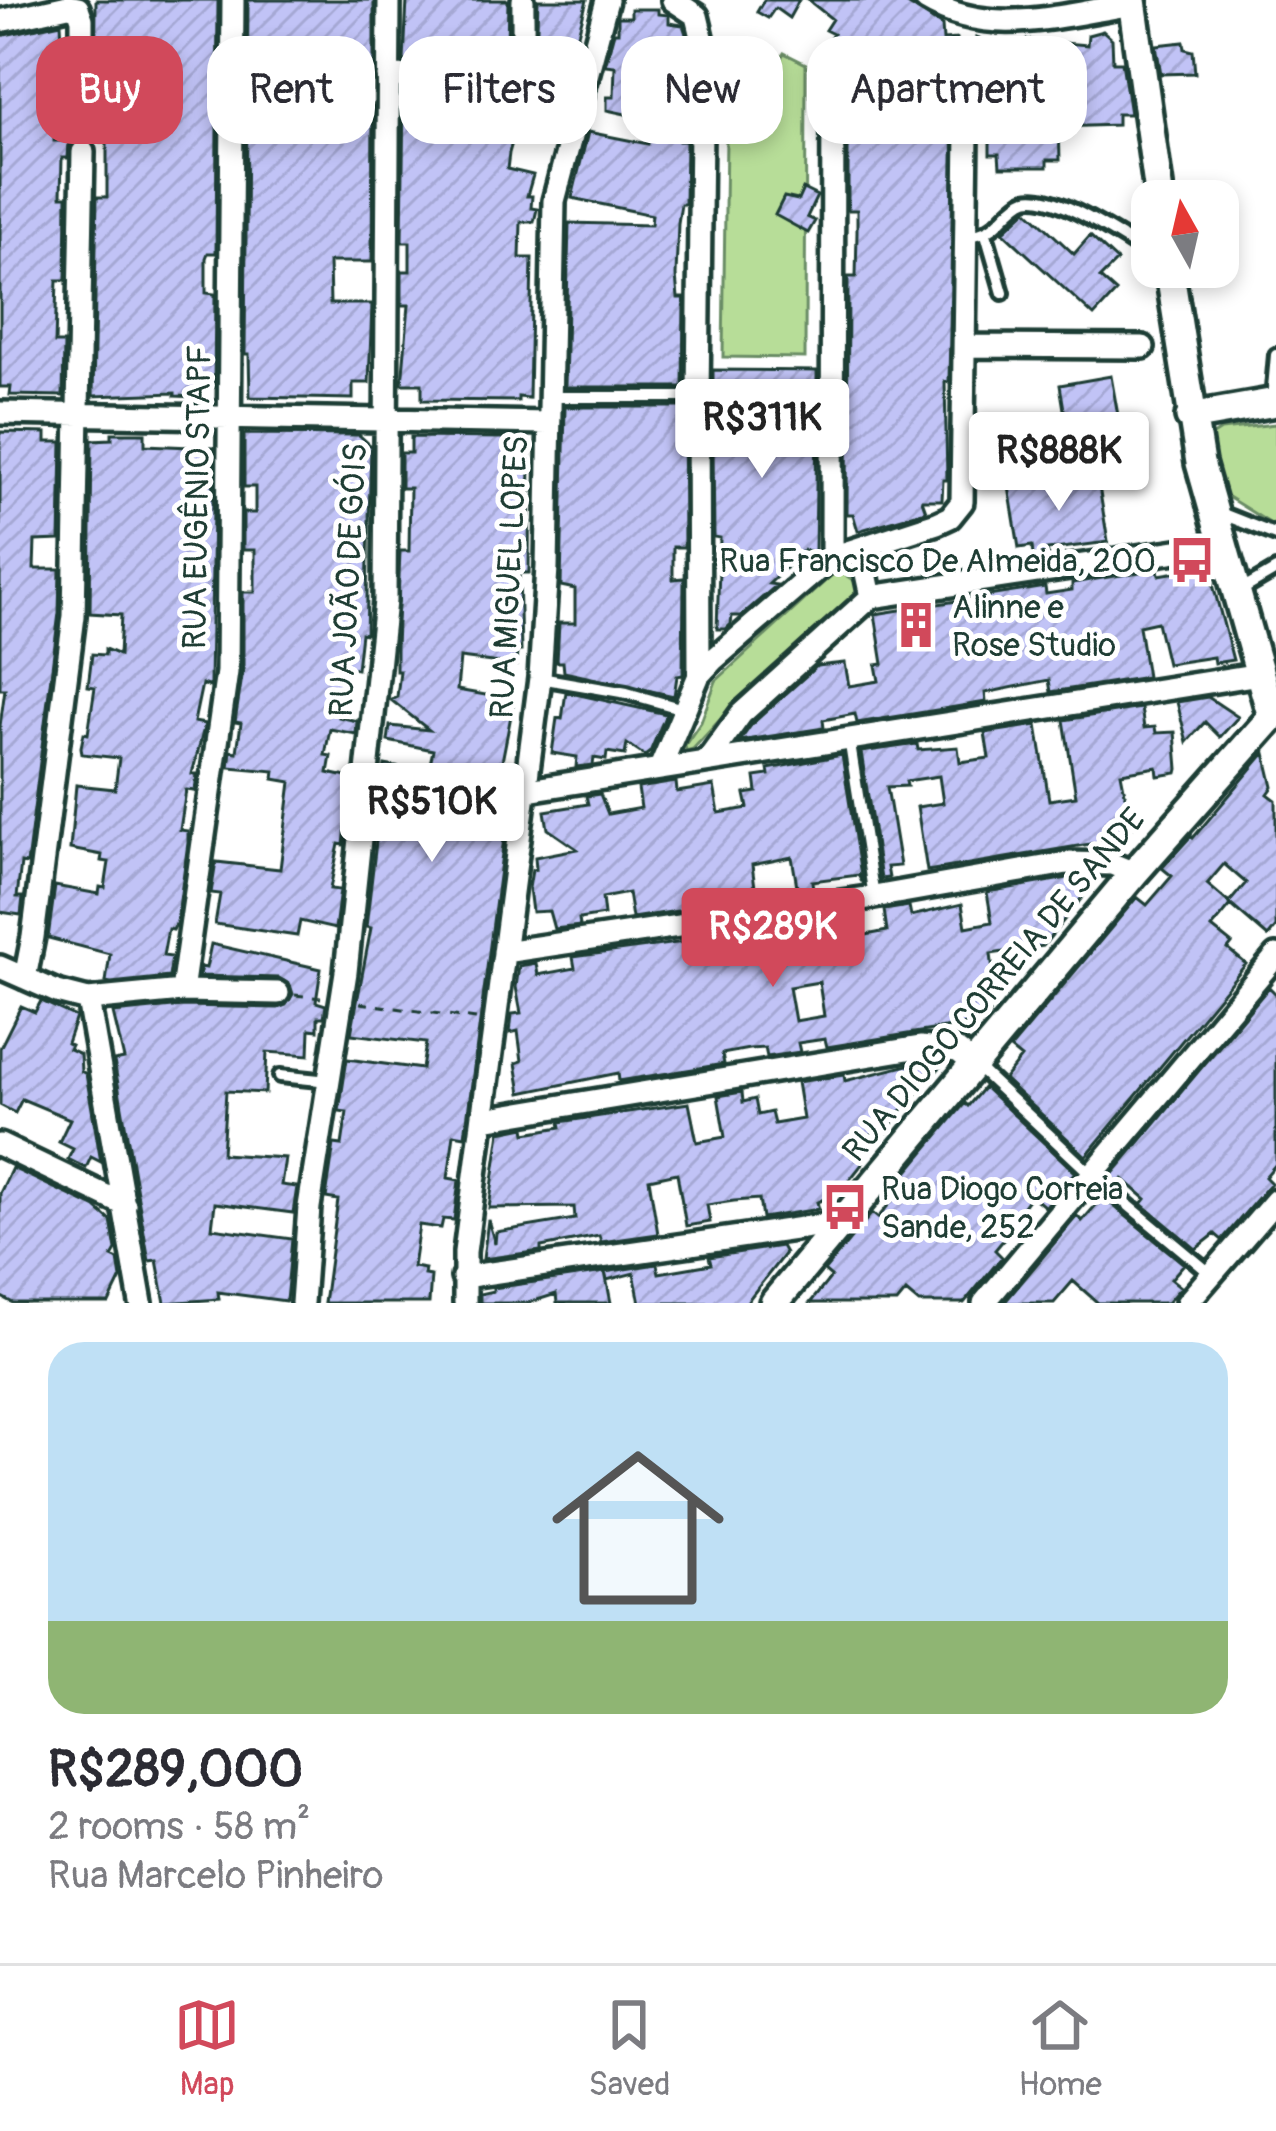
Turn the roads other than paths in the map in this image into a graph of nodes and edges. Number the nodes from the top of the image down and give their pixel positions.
1 (232, 0) edge
2 (389, 0) edge
3 (523, 0) edge
4 (607, 0) edge
5 (673, 0) edge
6 (926, 0) edge
7 (1133, 2) edge
8 (0, 21) edge
9 (82, 36) edge
10 (388, 76) junction
11 (833, 144) edge
12 (968, 144) edge
13 (83, 152) dead end
14 (1157, 180) edge
15 (976, 235) junction
16 (1131, 244) edge
17 (1172, 288) edge
18 (1003, 292) dead end
19 (967, 346) junction
20 (1143, 347) dead end
21 (1276, 355) edge
22 (549, 397) junction
23 (698, 397) junction
24 (1274, 402) edge
25 (0, 412) edge
26 (79, 416) junction
27 (1190, 417) junction
28 (230, 418) junction
29 (388, 420) junction
30 (548, 423) junction
31 (1212, 509) junction
32 (1276, 536) edge
33 (1223, 544) junction
34 (861, 550) junction
35 (832, 557) junction
36 (1276, 570) edge
37 (1237, 592) junction
38 (871, 597) junction
39 (1260, 674) junction
40 (699, 675) junction
41 (540, 677) junction
42 (685, 710) junction
43 (1274, 723) edge
44 (849, 738) junction
45 (707, 761) junction
46 (660, 768) junction
47 (528, 790) junction
48 (1134, 873) junction
49 (874, 898) junction
50 (504, 952) junction
51 (1276, 956) edge
52 (0, 967) edge
53 (25, 977) junction
54 (182, 991) junction
55 (278, 993) road end
56 (88, 1000) junction
57 (974, 1064) junction
58 (280, 1076) dead end
59 (328, 1081) junction
60 (484, 1119) junction
61 (0, 1145) edge
62 (1092, 1175) junction
63 (1276, 1200) edge
64 (124, 1205) junction
65 (837, 1223) junction
66 (1211, 1274) junction
67 (463, 1277) junction
68 (141, 1303) edge
69 (302, 1303) edge
70 (465, 1303) edge
71 (774, 1303) edge
72 (984, 1303) edge
73 (1187, 1303) edge

1 - 28 street, RUA EUGÊNIO STAPF
2 - 10 street, RUA JOÃO DE GÓIS
3 - 10 street
4 - 22 street, RUA MIGUEL LOPES
5 - 23 street
6 - 7 street
7 - 14 street
8 - 9 street
10 - 29 street, RUA JOÃO DE GÓIS
11 - 35 street
12 - 15 street
13 - 26 street
15 - 16 lane
15 - 18 lane
15 - 19 street
17 - 27 street
19 - 20 street
19 - 34 street
21 - 24 lane
22 - 23 lane
22 - 30 street, RUA MIGUEL LOPES
23 - 40 street
24 - 27 street
25 - 26 street
26 - 28 street
26 - 53 street
27 - 31 street
28 - 29 street
28 - 54 street, RUA EUGÊNIO STAPF
29 - 30 street
29 - 59 street, RUA JOÃO DE GÓIS
30 - 41 street, RUA MIGUEL LOPES
31 - 32 lane
31 - 33 street
33 - 37 street
33 - 38 street
34 - 35 street
34 - 38 street
35 - 40 street
36 - 37 lane
37 - 39 street
38 - 45 street
39 - 43 street
39 - 44 street
40 - 42 street
41 - 42 lane
41 - 47 street, RUA MIGUEL LOPES
42 - 46 street
43 - 48 street, RUA DIOGO CORREIA DE SANDE
44 - 45 street
44 - 49 lane
45 - 46 street
46 - 47 street
47 - 50 street, RUA MIGUEL LOPES
48 - 49 street
48 - 57 street, RUA DIOGO CORREIA DE SANDE
49 - 50 street
50 - 60 street, RUA MIGUEL LOPES
51 - 62 street
52 - 53 street
53 - 56 street
54 - 55 street
54 - 56 street
56 - 64 street
57 - 60 street
57 - 62 lane
57 - 65 street, RUA DIOGO CORREIA DE SANDE
58 - 59 lane
59 - 69 street, RUA JOÃO DE GÓIS
60 - 67 street, RUA MIGUEL LOPES
61 - 64 street
62 - 66 lane
62 - 72 street
63 - 66 street
64 - 68 street
65 - 67 street
65 - 71 street, RUA DIOGO CORREIA DE SANDE
66 - 73 street
67 - 70 street, RUA MIGUEL LOPES

